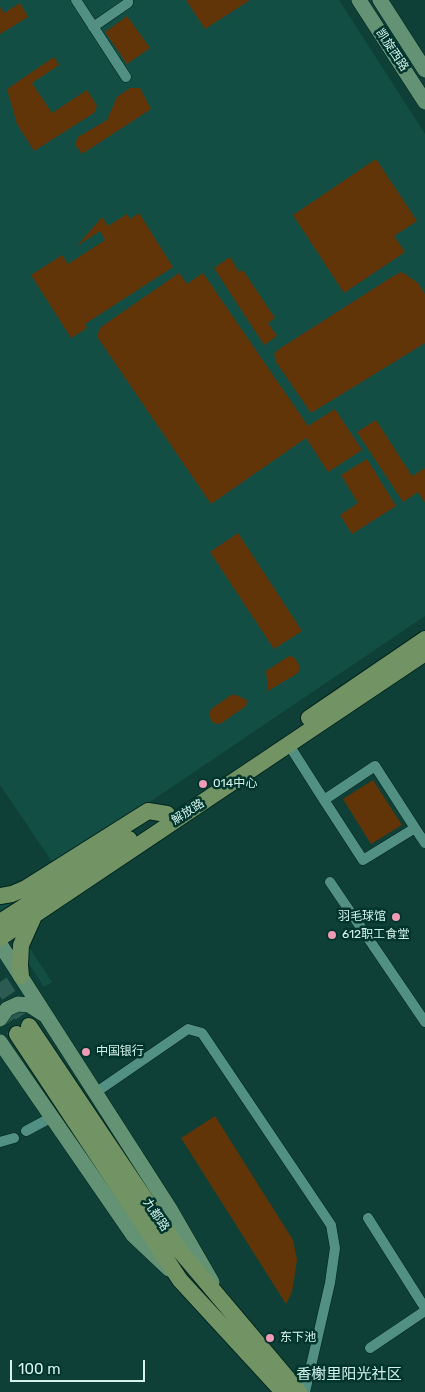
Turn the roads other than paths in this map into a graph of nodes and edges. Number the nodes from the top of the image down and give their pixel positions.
1 (76, 0) edge
2 (128, 0) edge
3 (359, 0) edge
4 (380, 0) edge
5 (93, 27) junction
6 (422, 59) edge
7 (399, 61) junction
8 (408, 74) junction
9 (126, 77) dead end
10 (425, 102) edge
11 (425, 639) edge
12 (425, 654) edge
13 (289, 745) junction
14 (324, 800) junction
15 (167, 814) junction
16 (415, 828) junction
17 (425, 843) edge
18 (330, 882) dead end
19 (0, 896) edge
20 (35, 915) junction
21 (0, 922) edge
22 (0, 938) edge
23 (0, 944) edge
24 (21, 976) junction
25 (47, 1016) junction
26 (0, 1019) edge
27 (425, 1022) edge
28 (1, 1040) tunnel mouth
29 (95, 1093) junction
30 (52, 1117) junction
31 (26, 1131) dead end
32 (14, 1138) dead end
33 (0, 1142) edge
34 (368, 1218) dead end
35 (180, 1280) junction
36 (224, 1303) junction
37 (425, 1309) edge
38 (370, 1348) dead end
39 (283, 1392) edge
40 (299, 1392) edge
41 (305, 1392) edge

1 - 5 street
2 - 5 street
3 - 7 main road, 凯旋西路
4 - 6 main road, 凯旋西路
5 - 9 street
6 - 7 main road
6 - 8 main road
7 - 8 main road, 凯旋西路
8 - 10 main road, 凯旋西路
11 - 15 main road, 解放路
12 - 13 main road, 解放路
13 - 14 street
13 - 20 main road, 解放路
14 - 16 street
14 - 16 street
15 - 19 main road
15 - 21 main road, 解放路
16 - 17 street
18 - 27 street
20 - 22 main road, 解放路
20 - 24 main road
23 - 24 main road
24 - 25 main road
25 - 26 main road
25 - 29 main road
28 - 30 main road
29 - 36 main road
29 - 41 street
30 - 31 street
30 - 35 main road
32 - 33 street
34 - 37 street
35 - 36 main road, 九都路
35 - 39 main road, 九都路
36 - 40 main road, 九都路
37 - 38 street

